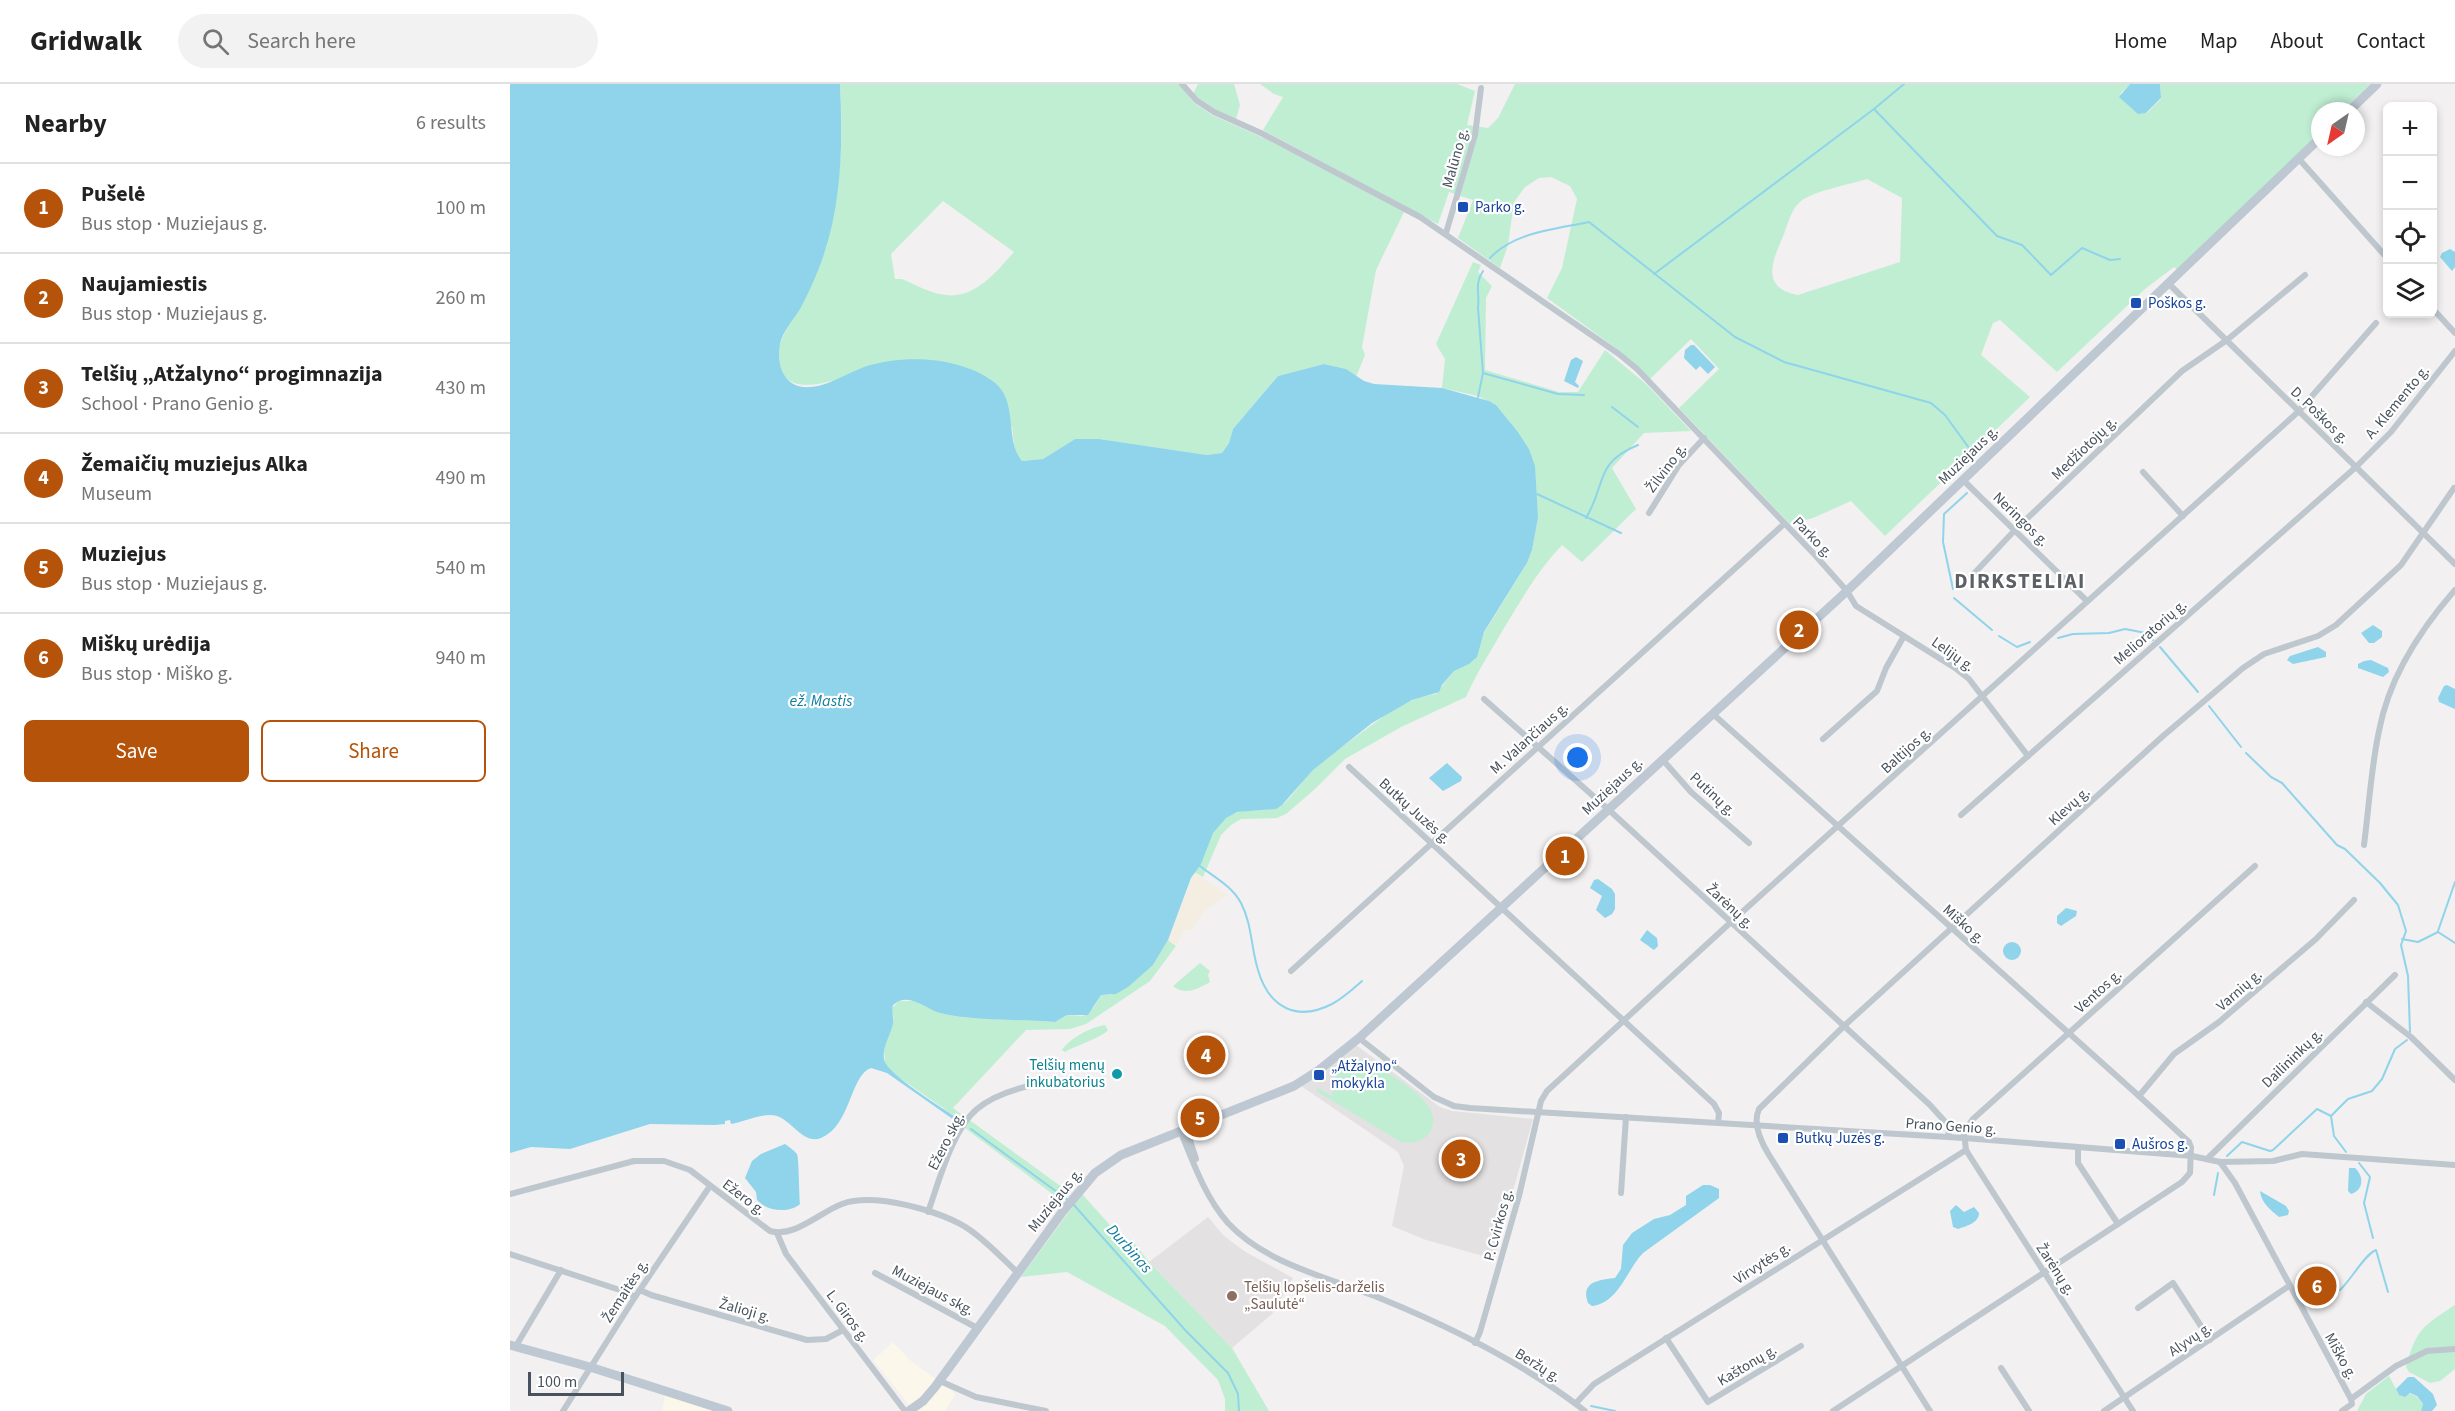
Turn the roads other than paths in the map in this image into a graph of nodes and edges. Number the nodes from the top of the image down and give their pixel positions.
1 (1182, 84) edge
2 (2377, 84) edge
3 (1481, 88) dead end
4 (2358, 102) edge
5 (2311, 147) edge
6 (2299, 159) junction
7 (1446, 233) junction
8 (2383, 253) edge
9 (2305, 275) dead end
10 (2168, 283) junction
11 (2437, 313) edge
12 (2376, 323) dead end
13 (2455, 333) edge
14 (2227, 340) junction
15 (2455, 351) edge
16 (2298, 412) junction
17 (1704, 438) junction
18 (2356, 467) junction
19 (2143, 472) dead end
20 (1963, 480) junction
21 (2454, 488) edge
22 (1649, 513) dead end
23 (2183, 516) junction
24 (1784, 524) junction
25 (2015, 530) junction
26 (2422, 532) junction
27 (2455, 564) edge
28 (1966, 582) dead end
29 (2455, 590) edge
30 (1847, 591) junction
31 (2087, 601) junction
32 (1904, 636) junction
33 (1983, 697) junction
34 (1484, 699) dead end
35 (1713, 714) junction
36 (1823, 739) dead end
37 (1538, 746) junction
38 (2028, 756) junction
39 (1662, 759) junction
40 (1349, 767) dead end
41 (1609, 810) junction
42 (1961, 815) dead end
43 (1837, 827) junction
44 (1432, 843) junction
45 (1749, 843) dead end
46 (2364, 845) dead end
47 (2254, 866) dead end
48 (2354, 900) dead end
49 (1503, 907) junction
50 (1730, 923) junction
51 (1952, 929) junction
52 (1291, 971) dead end
53 (2394, 975) dead end
54 (2366, 1002) junction
55 (1625, 1021) junction
56 (1844, 1026) junction
57 (2068, 1034) junction
58 (1359, 1038) junction
59 (2455, 1080) edge
60 (1037, 1084) dead end
61 (2139, 1096) junction
62 (1539, 1112) junction
63 (1626, 1117) junction
64 (1718, 1123) junction
65 (1757, 1126) junction
66 (1183, 1129) junction
67 (1949, 1137) junction
68 (1964, 1138) junction
69 (2078, 1148) junction
70 (1966, 1150) junction
71 (2192, 1156) junction
72 (2207, 1159) junction
73 (2220, 1162) junction
74 (2455, 1165) edge
75 (710, 1186) junction
76 (1621, 1193) dead end
77 (510, 1194) edge
78 (928, 1212) junction
79 (2118, 1224) junction
80 (777, 1233) junction
81 (1821, 1240) junction
82 (510, 1254) edge
83 (561, 1270) junction
84 (2044, 1271) junction
85 (875, 1273) dead end
86 (1018, 1273) junction
87 (2289, 1286) junction
88 (640, 1290) junction
89 (635, 1297) junction
90 (2138, 1308) dead end
91 (979, 1329) junction
92 (843, 1330) junction
93 (1666, 1338) junction
94 (2210, 1340) junction
95 (1475, 1343) junction
96 (513, 1346) edge
97 (1801, 1346) dead end
98 (2455, 1349) edge
99 (1902, 1366) junction
100 (590, 1367) junction
101 (2001, 1368) dead end
102 (940, 1381) junction
103 (2125, 1397) junction
104 (2351, 1402) junction
105 (1575, 1403) junction
106 (563, 1411) edge
107 (728, 1411) edge
108 (904, 1411) edge
109 (909, 1411) edge
110 (1046, 1411) edge
111 (1586, 1411) edge
112 (1833, 1411) edge
113 (1930, 1411) edge
114 (2029, 1411) edge
115 (2104, 1411) edge
116 (2133, 1411) edge
117 (2342, 1411) edge

1 - 7 street, Parko g.
2 - 4 main road
3 - 7 street, Malūno g.
5 - 6 main road, Muziejaus g.
6 - 8 street
6 - 10 main road, Muziejaus g.
7 - 17 street, Parko g.
9 - 14 street, Medžiotojų g.
10 - 14 street, D. Poškos g.
10 - 20 main road, Muziejaus g.
11 - 13 street
12 - 16 street, Baltijos g.
14 - 16 street, D. Poškos g.
14 - 25 street, Medžiotojų g.
15 - 18 street, A. Klemento g.
16 - 18 street, D. Poškos g.
16 - 23 street, Baltijos g.
17 - 22 street, Žilvino g.
17 - 24 street, Parko g.
18 - 26 street, D. Poškos g.
18 - 38 street, Melioratorių g.
19 - 23 street
20 - 25 street, Neringos g.
20 - 30 main road, Muziejaus g.
21 - 26 street, Klevų g.
23 - 31 street, Baltijos g.
24 - 30 street, Parko g.
24 - 37 street, M. Valančiaus g.
25 - 28 street, Medžiotojų g.
25 - 31 street, Neringos g.
26 - 27 street, D. Poškos g.
26 - 51 street, Klevų g.
29 - 46 street
30 - 32 street, Lelijų g.
30 - 35 main road, Muziejaus g.
31 - 33 street, Baltijos g.
32 - 33 street, Lelijų g.
32 - 36 street
33 - 38 street, Lelijų g.
33 - 43 street, Baltijos g.
34 - 37 street, Žarėnų g.
35 - 39 main road, Muziejaus g.
35 - 43 street, Miško g.
37 - 41 street, Žarėnų g.
37 - 44 street, M. Valančiaus g.
38 - 42 street, Melioratorių g.
39 - 41 main road, Muziejaus g.
39 - 45 street, Putinų g.
40 - 44 street, Butkų Juzės g.
41 - 49 main road, Muziejaus g.
41 - 50 street, Žarėnų g.
43 - 50 street, Baltijos g.
43 - 51 street, Miško g.
44 - 49 street, Butkų Juzės g.
44 - 52 street, M. Valančiaus g.
47 - 57 street, Ventos g.
48 - 61 street, Varnių g.
49 - 55 street, Butkų Juzės g.
49 - 58 main road, Muziejaus g.
50 - 55 street, Baltijos g.
50 - 56 street, Žarėnų g.
51 - 56 street, Klevų g.
51 - 57 street, Miško g.
53 - 54 street, Dailininkų g.
54 - 59 street
54 - 72 street, Dailininkų g.
55 - 62 street, Baltijos g.
55 - 64 street, Butkų Juzės g.
56 - 65 street, Klevų g.
56 - 67 street, Žarėnų g.
57 - 61 street, Miško g.
57 - 68 street, Ventos g.
58 - 62 street, Prano Genio g.
58 - 66 main road, Muziejaus g.
60 - 78 street, Ežero skg.
61 - 71 street, Miško g.
62 - 63 street, Prano Genio g.
62 - 95 street, P. Cvirkos g.
63 - 64 street, Prano Genio g.
63 - 76 street
64 - 65 street, Prano Genio g.
65 - 67 street, Prano Genio g.
65 - 81 street
66 - 86 main road, Muziejaus g.
66 - 95 street, Beržų g.
67 - 68 street, Prano Genio g.
68 - 69 street, Prano Genio g.
68 - 70 street, Žarėnų g.
69 - 71 street, Prano Genio g.
69 - 79 street
70 - 81 street, Virvytės g.
70 - 84 street, Žarėnų g.
71 - 72 street, Prano Genio g.
71 - 79 street
72 - 73 street, Prano Genio g.
73 - 74 street, Prano Genio g.
73 - 87 street, Miško g.
75 - 77 street, Ežero g.
75 - 80 street, Ežero g.
75 - 88 street, Žemaitės g.
78 - 80 street
78 - 86 street
79 - 84 street
80 - 92 street, L. Giros g.
81 - 93 street, Virvytės g.
81 - 99 street
82 - 83 street
83 - 89 street
83 - 96 street
84 - 99 street
84 - 103 street, Žarėnų g.
85 - 91 street, Muziejaus skg.
86 - 91 main road, Muziejaus g.
87 - 94 street, Alyvų g.
87 - 104 street, Miško g.
88 - 89 street, Žemaitės g.
88 - 92 street, Žalioji g.
89 - 100 street, Žemaitės g.
90 - 94 street
91 - 102 main road, Muziejaus g.
92 - 108 street, L. Giros g.
93 - 97 street, Kaštonų g.
93 - 105 street, Virvytės g.
94 - 103 street, Alyvų g.
95 - 105 street, Beržų g.
96 - 100 main road
98 - 104 street
99 - 112 street
99 - 113 street
100 - 106 street, Žemaitės g.
100 - 107 main road
101 - 114 street
102 - 109 main road, Muziejaus g.
102 - 110 street
103 - 115 street, Alyvų g.
103 - 116 street, Žarėnų g.
104 - 117 street
105 - 111 street, Beržų g.

